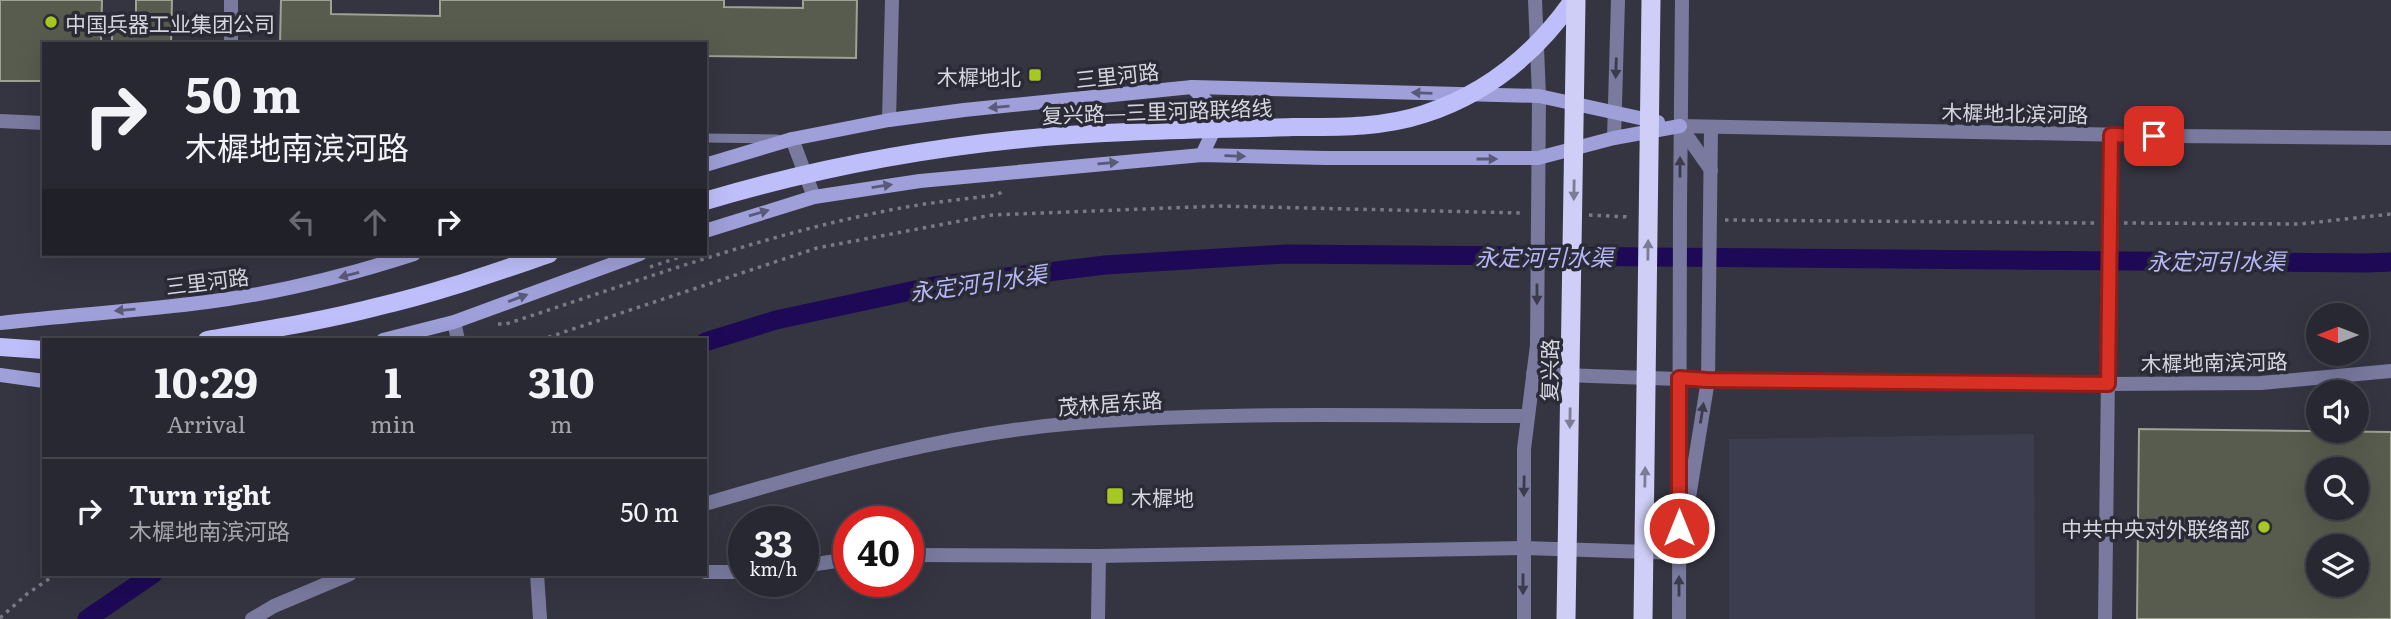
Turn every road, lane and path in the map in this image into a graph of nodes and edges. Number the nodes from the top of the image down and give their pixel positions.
1 (231, 0) edge
2 (892, 0) edge
3 (1535, 0) edge
4 (1574, 0) edge
5 (1618, 0) edge
6 (1651, 0) edge
7 (1682, 0) edge
8 (231, 42) edge
9 (1192, 87) junction
10 (1539, 96) junction
11 (1615, 113) junction
12 (889, 120) junction
13 (0, 121) edge
14 (42, 123) edge
15 (1680, 126) junction
16 (1711, 128) junction
17 (2111, 135) junction
18 (707, 138) edge
19 (1615, 138) junction
20 (2391, 138) edge
21 (792, 139) junction
22 (1202, 155) junction
23 (1538, 158) junction
24 (707, 164) edge
25 (1711, 170) junction
26 (1007, 188) dead end
27 (814, 197) junction
28 (707, 200) edge
29 (1535, 207) junction
30 (1712, 212) junction
31 (2391, 214) edge
32 (1588, 215) dead end
33 (1630, 217) dead end
34 (2098, 223) dead end
35 (2112, 223) dead end
36 (707, 230) edge
37 (408, 256) edge
38 (543, 256) edge
39 (635, 256) edge
40 (454, 322) junction
41 (0, 323) edge
42 (493, 324) dead end
43 (219, 338) edge
44 (391, 338) edge
45 (458, 338) edge
46 (546, 338) edge
47 (0, 346) edge
48 (42, 351) edge
49 (42, 351) edge
50 (0, 354) edge
51 (2391, 371) edge
52 (1533, 374) junction
53 (0, 375) edge
54 (1679, 378) junction
55 (1707, 380) junction
56 (42, 381) edge
57 (2108, 384) junction
58 (1528, 416) junction
59 (707, 503) edge
60 (1523, 548) junction
61 (1679, 553) junction
62 (924, 555) edge
63 (1099, 556) junction
64 (707, 572) edge
65 (728, 572) edge
66 (53, 576) edge
67 (345, 576) edge
68 (537, 576) edge
69 (0, 618) edge
70 (252, 619) edge
71 (540, 619) edge
72 (1098, 619) edge
73 (1524, 619) edge
74 (1566, 619) edge
75 (1643, 619) edge
76 (1679, 619) edge
77 (2105, 619) edge

1 - 8 street
2 - 12 street
3 - 10 street
4 - 28 main road, 复兴路—三里河路联络线
4 -> 74 highway, 复兴路
5 -> 11 street
75 -> 6 highway
7 - 15 street
10 -> 9 main road, 三里河路
9 -> 12 main road, 三里河路
9 - 22 main road
10 - 11 main road, 三里河路
10 - 23 street
11 - 15 main road, 三里河路
11 - 19 street
12 - 21 main road, 三里河路
13 - 14 street
15 - 16 street, 木樨地北滨河路
15 - 19 main road
15 - 25 street
54 -> 15 street
16 - 17 street, 木樨地北滨河路
16 - 25 street
17 - 20 street, 木樨地北滨河路
17 - 57 street
18 - 21 lane
19 - 23 main road
21 - 24 main road, 三里河路
21 - 27 street
22 -> 23 main road
27 -> 22 main road
23 - 29 street
25 - 30 street
26 - 42 path
36 -> 27 main road
29 - 46 path
29 -> 52 street, 复兴路
30 - 34 path
30 - 55 street
31 - 35 path
32 - 33 path
37 -> 41 main road, 三里河路
38 - 43 main road
40 -> 39 main road
40 - 44 main road
40 - 45 street
47 - 48 main road
49 - 50 main road
51 - 57 street, 木樨地南滨河路
52 - 54 street, 木樨地南滨河路
52 - 58 street, 复兴路
53 - 56 main road
54 - 55 street, 木樨地南滨河路
54 - 61 street
55 - 57 street, 木樨地南滨河路
61 -> 55 street
57 - 77 street
58 - 59 street, 茂林居东路
58 -> 60 street, 复兴路
60 - 61 street
60 - 63 street
60 -> 73 street, 复兴路
76 -> 61 street
62 - 63 street
63 - 72 street
64 - 65 street
66 - 69 path
67 - 70 street
68 - 71 street

